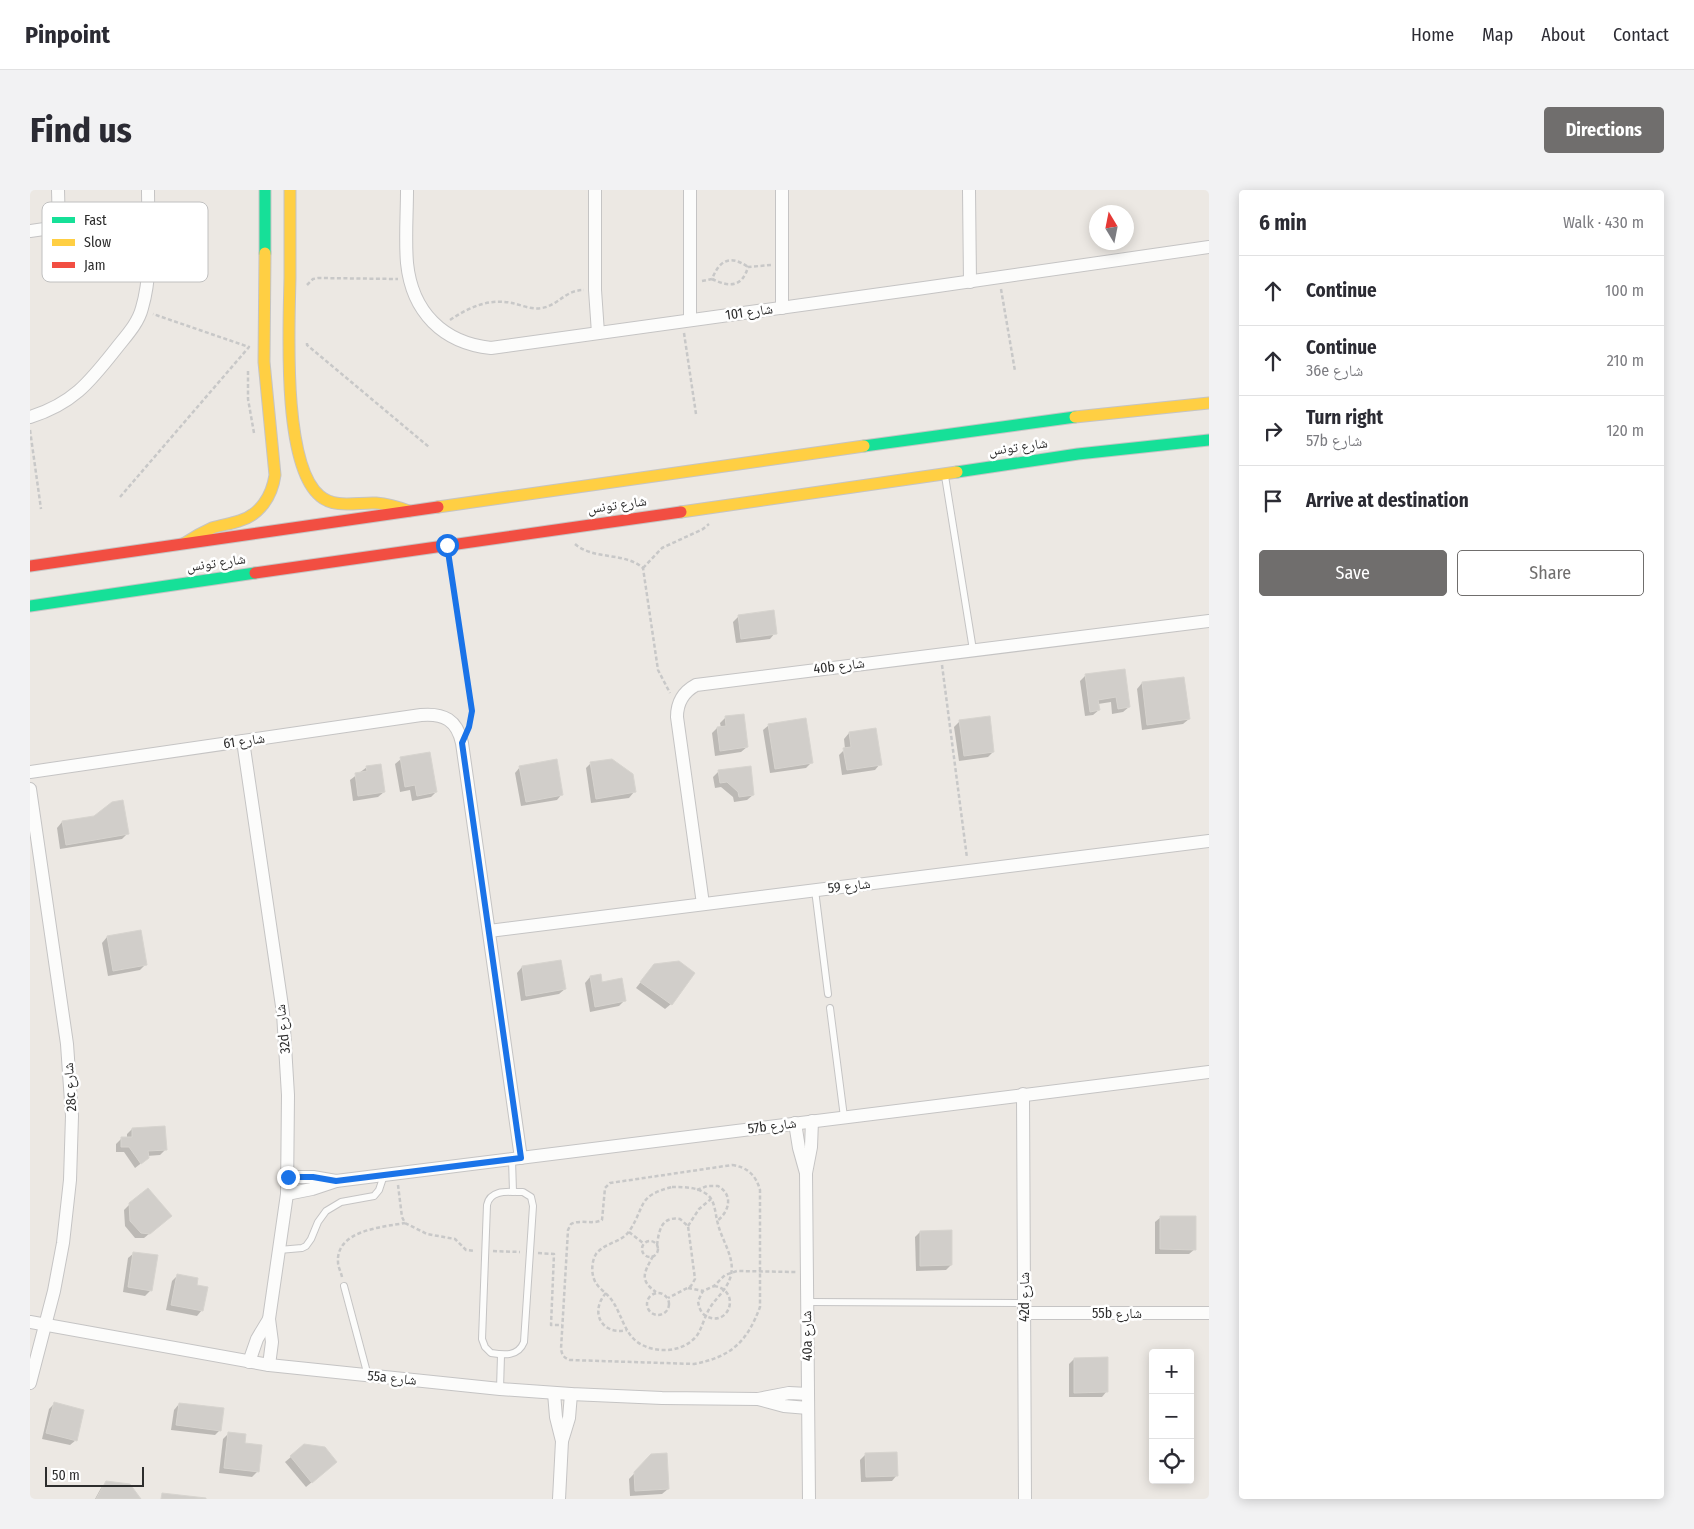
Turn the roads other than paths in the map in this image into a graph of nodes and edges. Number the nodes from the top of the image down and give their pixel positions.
1 (265, 190) edge
2 (290, 190) edge
3 (407, 190) edge
4 (595, 190) edge
5 (690, 190) edge
6 (782, 190) edge
7 (969, 190) edge
8 (1209, 247) edge
9 (146, 282) edge
10 (970, 282) junction
11 (782, 308) junction
12 (686, 321) junction
13 (598, 333) junction
14 (1209, 403) edge
15 (30, 417) edge
16 (1209, 440) edge
17 (945, 473) junction
18 (409, 511) junction
19 (183, 544) junction
20 (30, 566) edge
21 (30, 606) edge
22 (1209, 621) edge
23 (973, 650) junction
24 (243, 741) junction
25 (30, 772) edge
26 (30, 794) edge
27 (1209, 841) edge
28 (815, 890) junction
29 (703, 904) junction
30 (489, 931) junction
31 (828, 994) dead end
32 (830, 1008) dead end
33 (1209, 1072) edge
34 (1023, 1094) junction
35 (844, 1117) junction
36 (812, 1121) junction
37 (796, 1123) junction
38 (517, 1158) junction
39 (806, 1172) junction
40 (384, 1175) junction
41 (288, 1177) junction
42 (336, 1181) junction
43 (513, 1192) junction
44 (287, 1194) junction
45 (279, 1250) junction
46 (344, 1286) road end
47 (807, 1302) junction
48 (1024, 1308) junction
49 (1209, 1314) edge
50 (269, 1319) junction
51 (30, 1322) edge
52 (45, 1326) junction
53 (501, 1355) junction
54 (249, 1362) junction
55 (268, 1366) junction
56 (368, 1376) junction
57 (30, 1383) edge
58 (500, 1389) junction
59 (554, 1393) junction
60 (572, 1394) junction
61 (808, 1394) junction
62 (758, 1399) junction
63 (808, 1408) junction
64 (562, 1441) junction
65 (559, 1499) edge
66 (809, 1499) edge
67 (1026, 1499) edge

1 - 19 main road
2 - 18 main road
3 - 13 street, شارع 101
4 - 13 street
5 - 12 street
6 - 11 street
7 - 10 street
8 - 10 street, شارع 101
9 - 15 street
10 - 11 street, شارع 101
11 - 12 street, شارع 101
12 - 13 street, شارع 101
14 - 18 main road, شارع تونس
16 - 17 main road, شارع تونس
17 - 21 main road, شارع تونس
17 - 23 lane
18 - 19 main road, شارع تونس
19 - 20 main road, شارع تونس
22 - 23 street, 40b شارع
23 - 29 street, 40b شارع
24 - 25 street, شارع 61
24 - 30 street, شارع 61
24 - 41 street, 32d شارع
26 - 52 street, 28c شارع
27 - 28 street, شارع 59
28 - 29 street, شارع 59
28 - 31 lane
29 - 30 street, شارع 59
30 - 38 street
32 - 35 lane
33 - 34 street, 57b شارع
34 - 35 street, 57b شارع
34 - 48 street, 42d شارع
35 - 36 street, 57b شارع
36 - 37 street, 57b شارع
36 - 39 street, 40a شارع
37 - 38 street, 57b شارع
37 - 39 street, 40a شارع
38 - 40 street, 57b شارع
38 - 43 lane
39 - 47 street, 40a شارع
40 - 42 street, 57b شارع
40 - 45 lane
41 - 42 street, 57b شارع
41 - 44 street, 32d شارع
42 - 44 street, 57b شارع
43 - 53 lane
43 - 53 lane
44 - 45 street, 32d شارع
45 - 50 street, 32d شارع
46 - 56 lane
47 - 48 lane
47 - 61 street, 40a شارع
48 - 49 street, 55b شارع
48 - 67 street, 42d شارع
50 - 54 street, 32d شارع
50 - 55 street, 32d شارع
51 - 52 street, 55a شارع
52 - 54 street, 55a شارع
52 - 57 street, 28c شارع
53 - 58 lane
54 - 55 street, 55a شارع
55 - 56 street, 55a شارع
56 - 58 street, 55a شارع
58 - 59 street, 55a شارع
59 - 60 street, 55a شارع
59 - 64 street
60 - 62 street, 55a شارع
60 - 64 street
61 - 62 street, 55a شارع
61 - 63 street, 40a شارع
62 - 63 street, 55a شارع
63 - 66 street, 40a شارع
64 - 65 street

